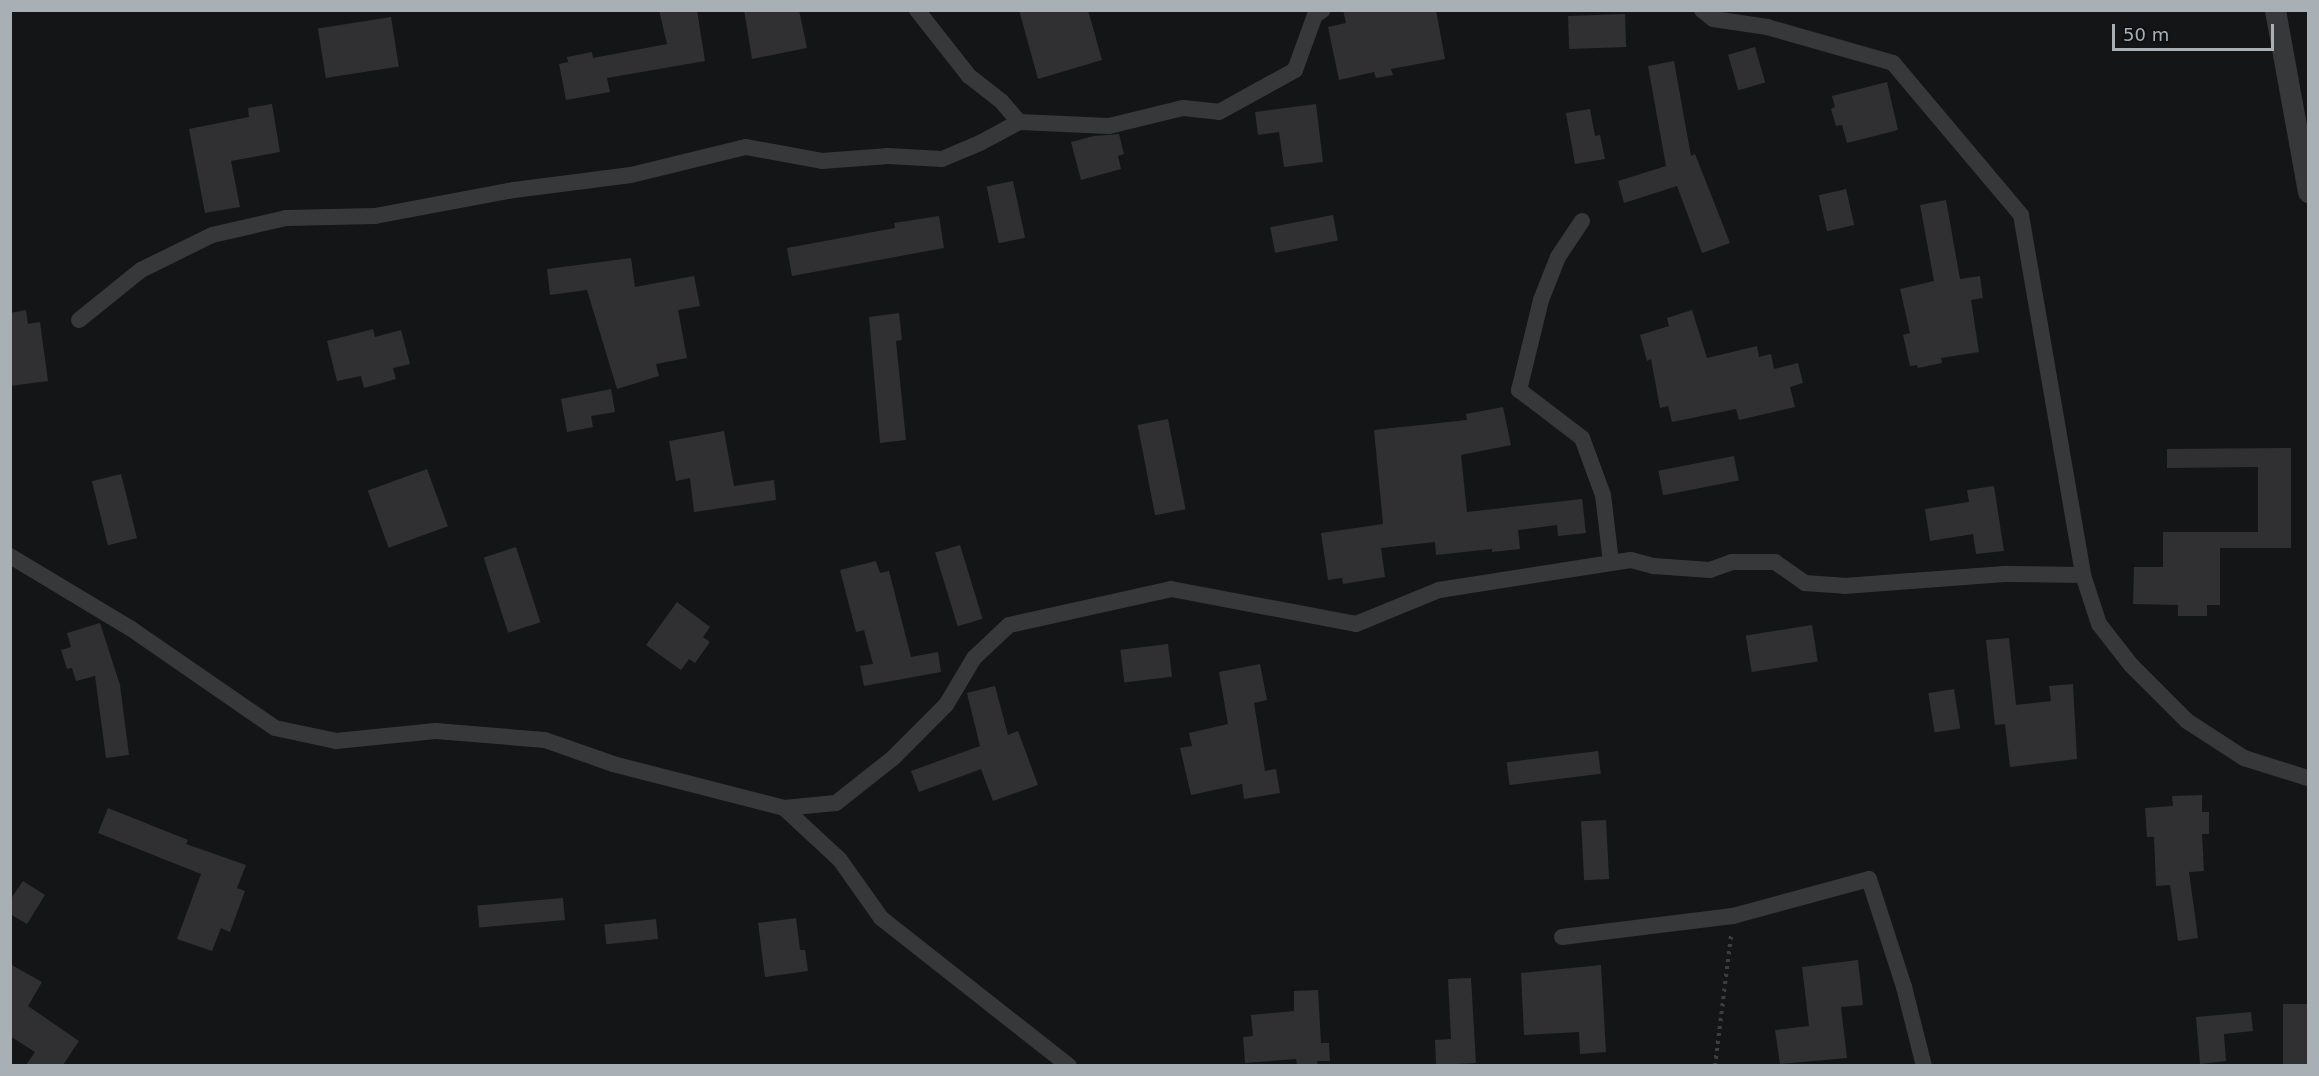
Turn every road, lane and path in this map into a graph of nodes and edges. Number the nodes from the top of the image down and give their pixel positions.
1 (917, 10) edge
2 (1323, 10) edge
3 (1702, 10) edge
4 (2275, 10) edge
5 (1019, 122) junction
6 (2308, 192) edge
7 (1582, 221) dead end
8 (80, 320) dead end
9 (10, 556) edge
10 (1611, 562) junction
11 (2083, 575) junction
12 (2308, 778) edge
13 (784, 808) junction
14 (1733, 916) junction
15 (1562, 937) dead end
16 (1069, 1065) edge
17 (1715, 1065) edge
18 (1924, 1065) edge

1 - 5 street
2 - 5 street
3 - 11 street
4 - 6 street
5 - 8 street
7 - 10 street
9 - 13 street
10 - 11 street
10 - 13 street
11 - 12 street
13 - 16 street
14 - 15 street
14 - 17 path
14 - 18 street

